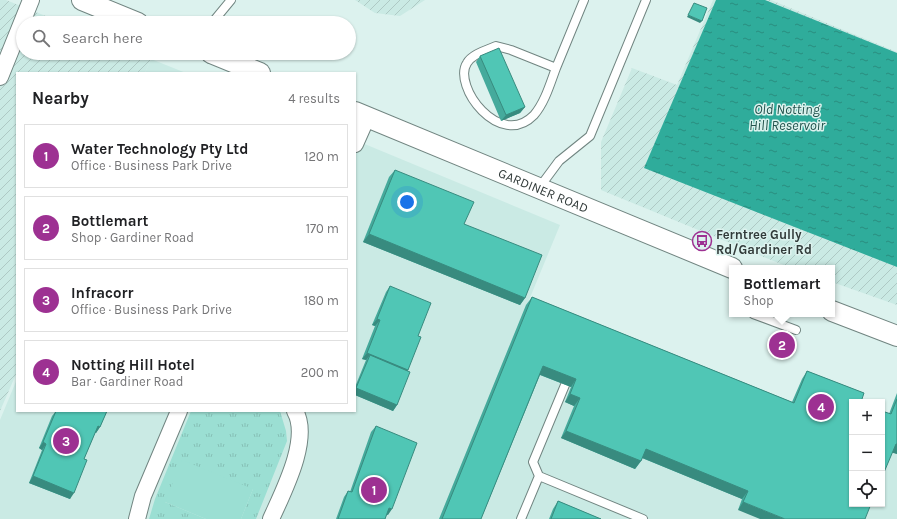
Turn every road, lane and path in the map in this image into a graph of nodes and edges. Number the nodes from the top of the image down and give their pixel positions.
1 (31, 0) edge
2 (82, 0) edge
3 (231, 0) edge
4 (584, 0) edge
5 (646, 0) edge
6 (25, 16) edge
7 (121, 16) edge
8 (218, 16) edge
9 (16, 37) edge
10 (228, 60) edge
11 (556, 68) junction
12 (258, 72) edge
13 (0, 77) edge
14 (361, 114) edge
15 (356, 139) edge
16 (539, 188) junction
17 (729, 267) edge
18 (835, 312) edge
19 (761, 317) edge
20 (796, 330) dead end
21 (897, 336) edge
22 (565, 385) edge
23 (179, 412) edge
24 (296, 412) edge
25 (539, 476) junction
26 (639, 518) edge
27 (137, 519) edge
28 (271, 519) edge
29 (521, 519) edge

1 - 6 street
2 - 7 street
3 - 8 lane
4 - 11 lane
5 - 16 lane
9 - 13 street
10 - 12 street
11 - 11 lane
14 - 15 street
14 - 16 street, GARDINER ROAD
16 - 17 street, GARDINER ROAD
18 - 21 street
19 - 20 lane
22 - 25 lane
23 - 27 street
24 - 28 street
25 - 26 lane
25 - 29 lane

